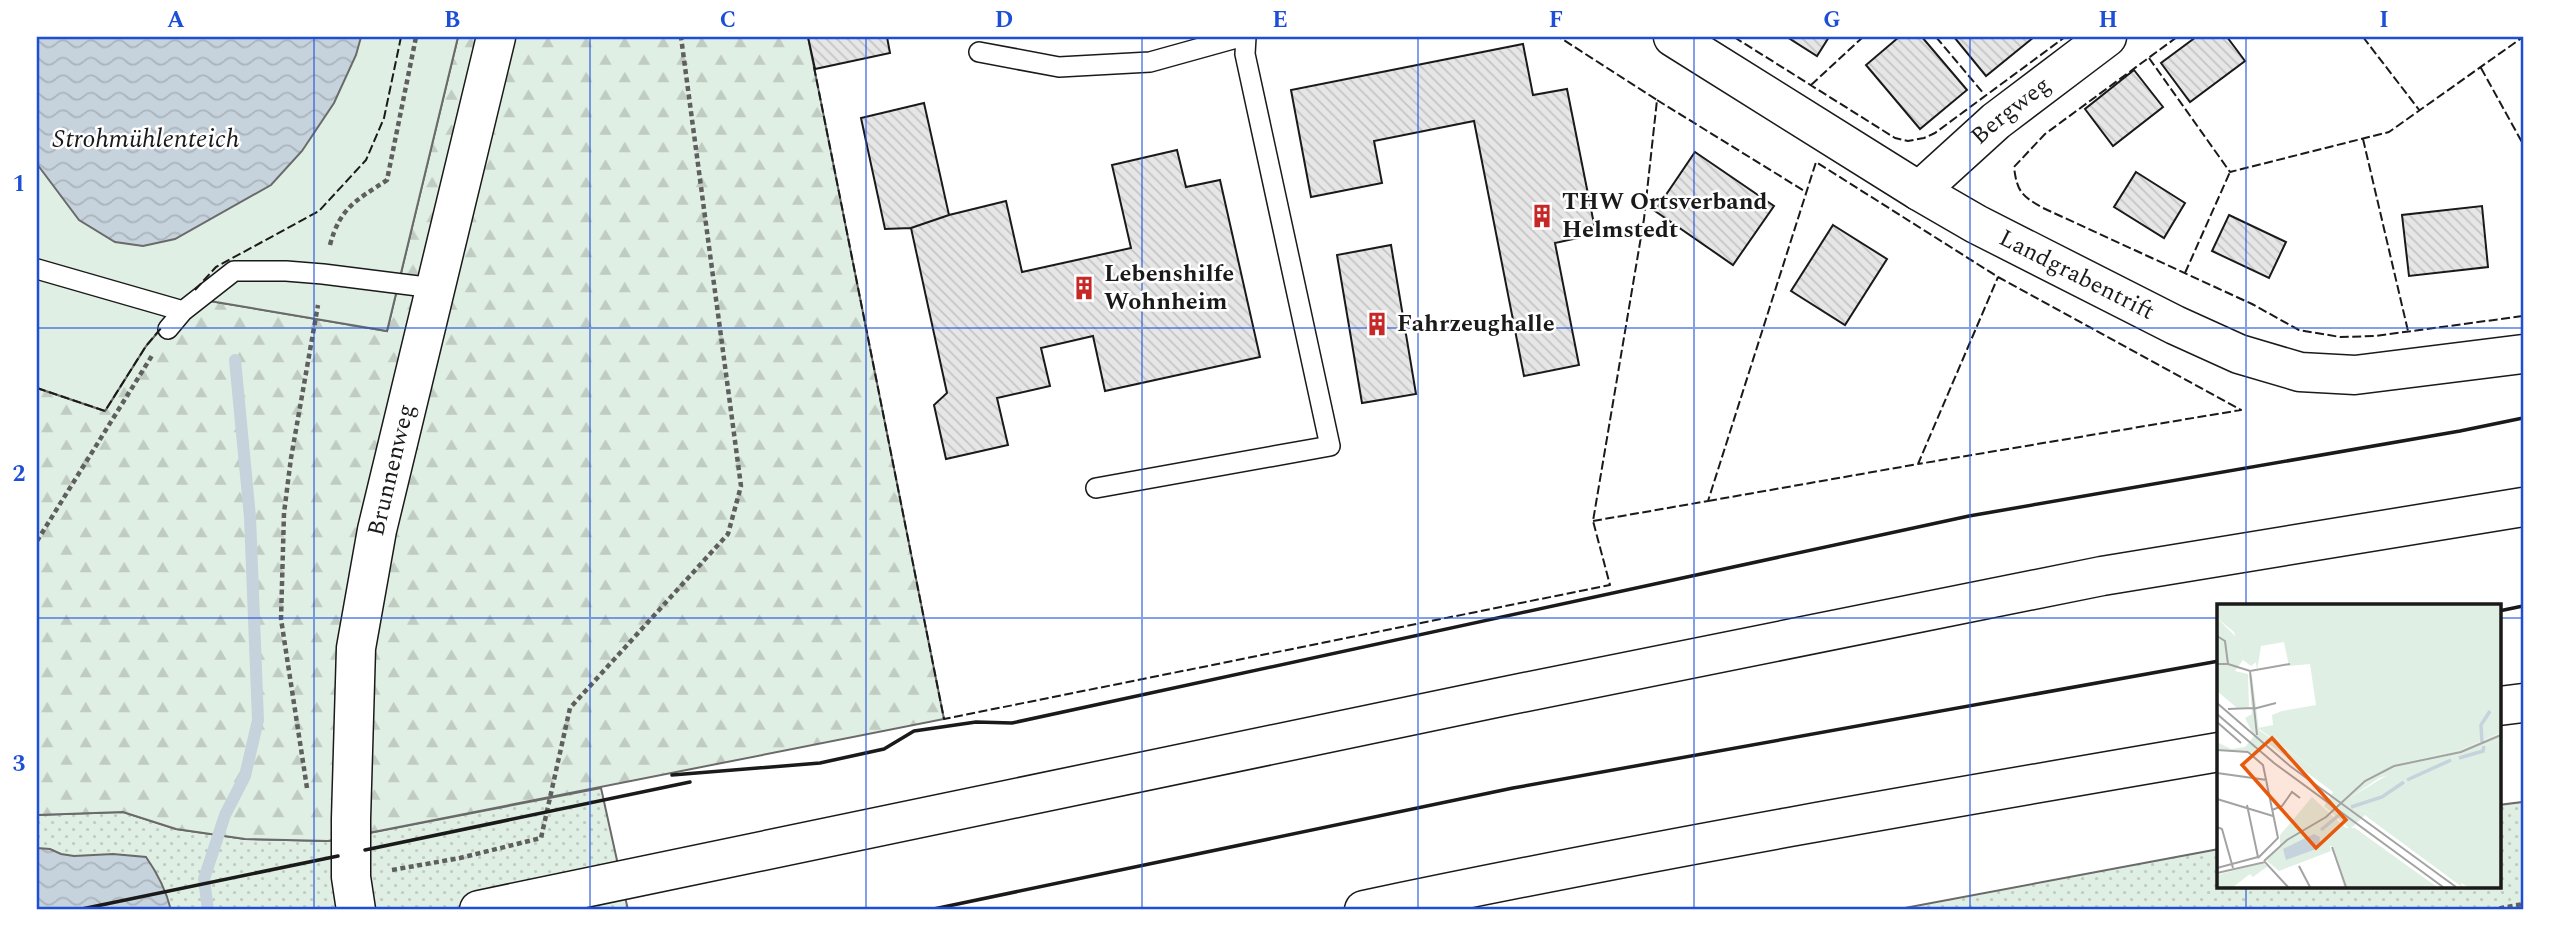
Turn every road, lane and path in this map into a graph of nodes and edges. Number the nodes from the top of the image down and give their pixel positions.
1 (416, 37) edge
2 (496, 37) edge
3 (681, 37) edge
4 (1240, 37) edge
5 (1246, 37) edge
6 (1673, 37) edge
7 (2107, 37) edge
8 (979, 52) dead end
9 (1919, 191) junction
10 (37, 269) edge
11 (323, 274) junction
12 (434, 288) junction
13 (183, 311) junction
14 (167, 329) joint
15 (2523, 354) edge
16 (1096, 488) dead end
17 (2523, 507) edge
18 (37, 541) edge
19 (2523, 703) edge
20 (2500, 706) edge
21 (2217, 752) edge
22 (308, 792) dead end
23 (354, 894) edge
24 (2523, 904) edge
25 (479, 910) edge
26 (1364, 910) edge
27 (2491, 910) edge

1 - 11 path
2 - 12 main road, Brunnenweg
3 - 23 path
4 - 8 lane
5 - 16 lane
6 - 9 main road, Landgrabentrift
7 - 9 main road, Bergweg
9 - 15 main road, Landgrabentrift
10 - 13 lane
11 - 12 lane
11 - 13 lane
11 - 22 path
12 - 23 main road, Brunnenweg
13 - 14 lane
14 - 18 path
17 - 25 main road
19 - 20 main road
21 - 26 main road
24 - 27 path

